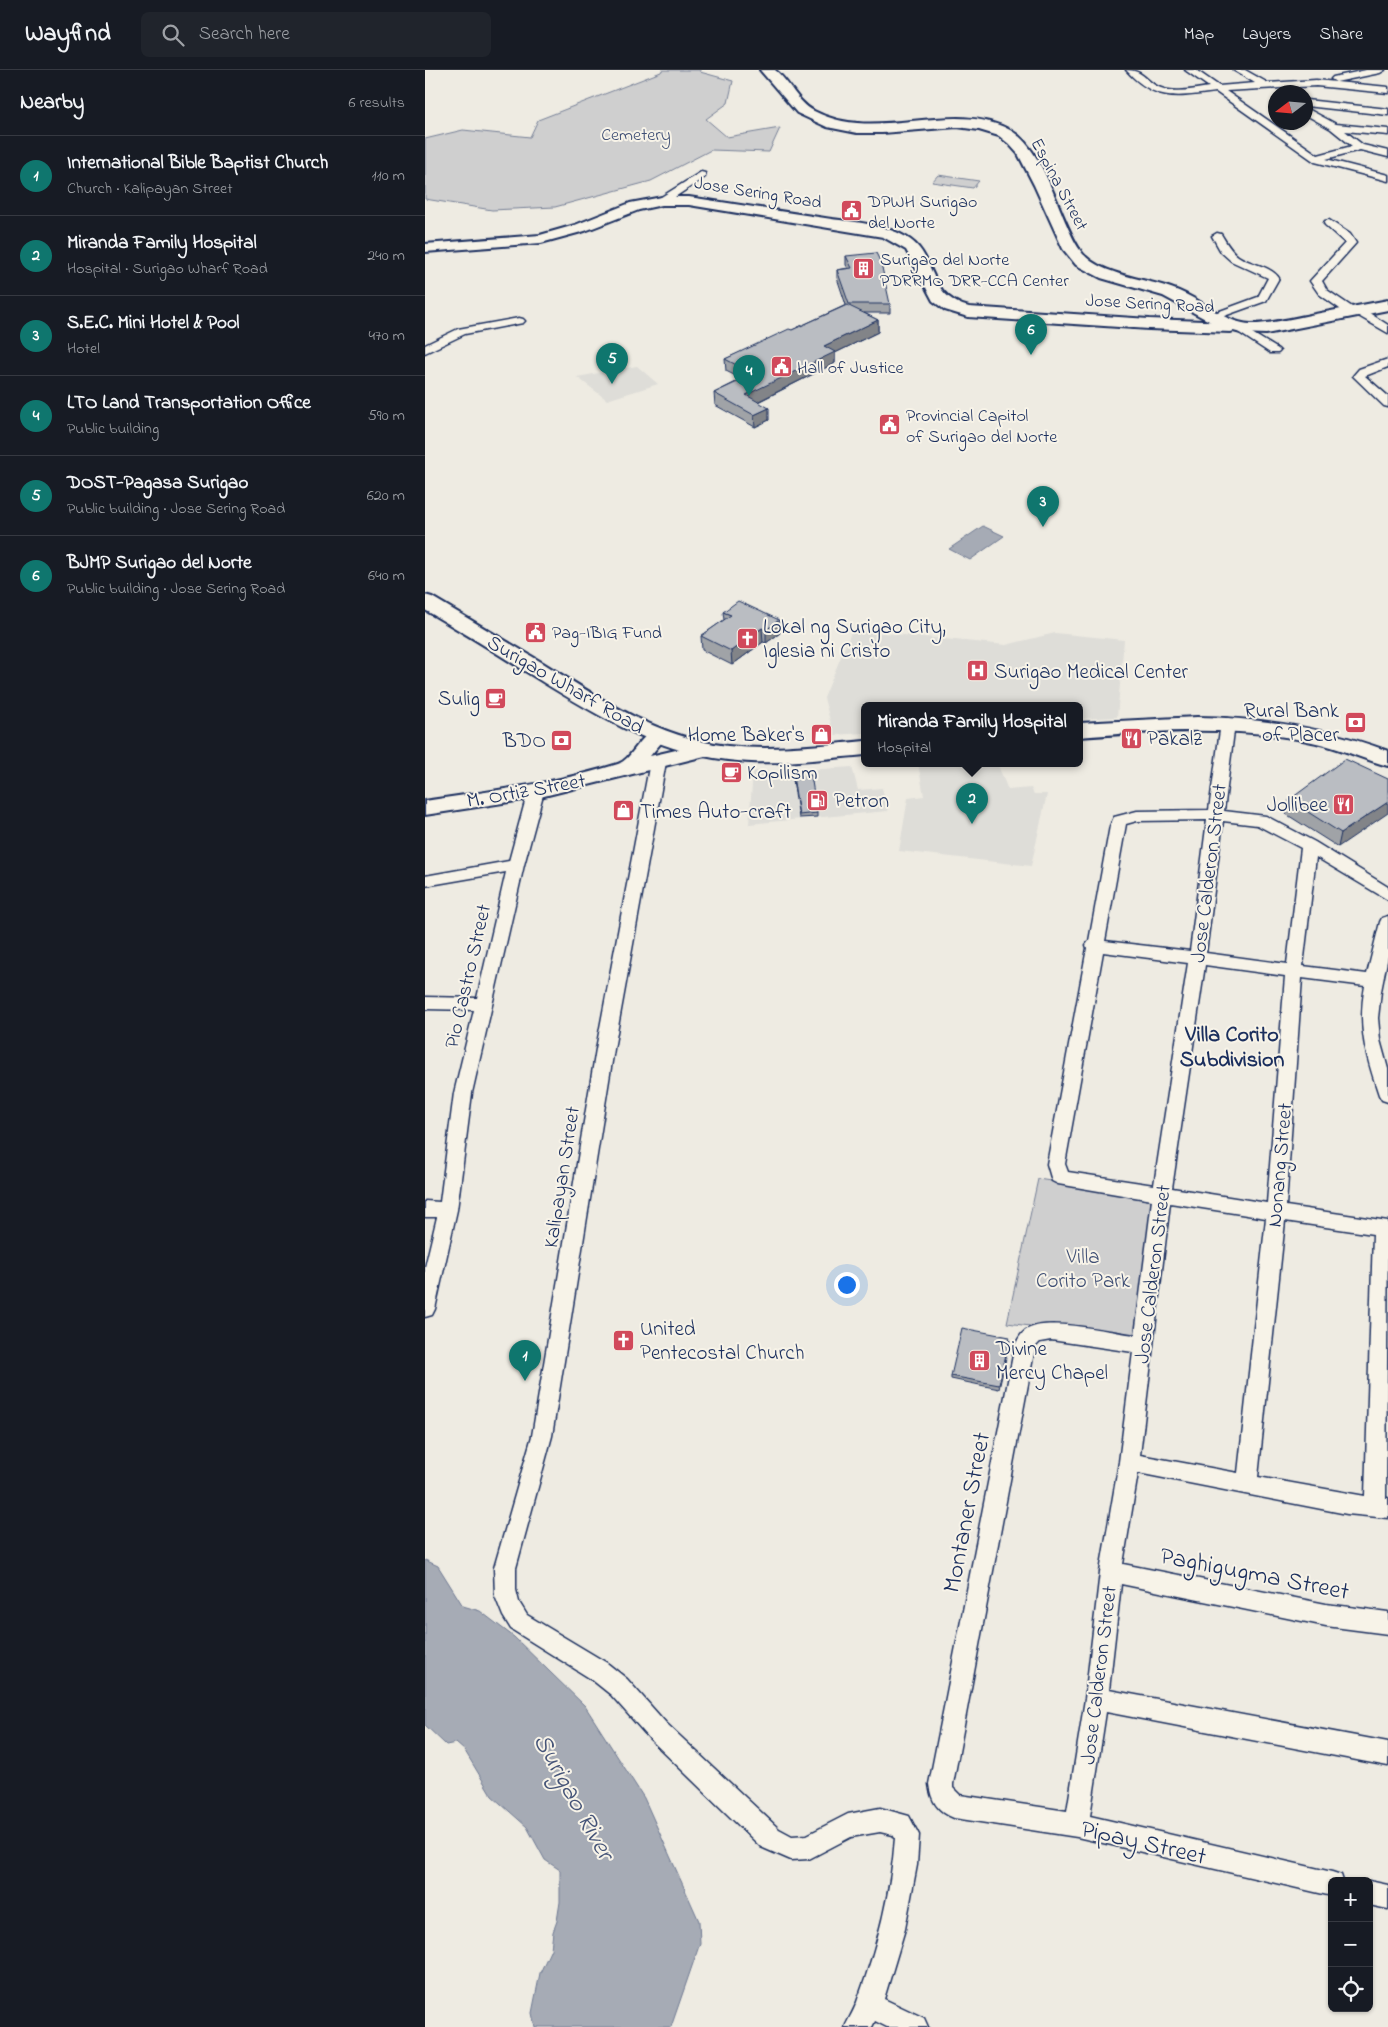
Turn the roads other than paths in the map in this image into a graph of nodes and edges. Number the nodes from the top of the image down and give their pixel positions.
1 (767, 70) edge
2 (1131, 70) edge
3 (1190, 70) edge
4 (1238, 70) edge
5 (1340, 70) edge
6 (1380, 70) edge
7 (1294, 73) dead end
8 (1352, 76) junction
9 (1316, 83) junction
10 (1266, 86) junction
11 (1219, 89) junction
12 (1388, 90) edge
13 (1313, 104) edge
14 (1388, 112) edge
15 (1313, 116) edge
16 (1333, 127) junction
17 (1388, 132) edge
18 (1360, 147) junction
19 (1388, 154) edge
20 (1317, 158) junction
21 (701, 174) dead end
22 (1388, 178) edge
23 (662, 201) junction
24 (1329, 223) dead end
25 (1217, 236) dead end
26 (425, 248) edge
27 (1388, 305) edge
28 (1355, 311) junction
29 (1213, 316) junction
30 (519, 321) dead end
31 (1235, 328) junction
32 (1388, 330) edge
33 (425, 350) edge
34 (1274, 351) dead end
35 (1388, 363) edge
36 (1388, 403) edge
37 (425, 601) edge
38 (1228, 723) junction
39 (1083, 730) edge
40 (657, 736) junction
41 (861, 748) edge
42 (707, 750) junction
43 (1388, 759) edge
44 (658, 762) junction
45 (626, 770) junction
46 (536, 791) junction
47 (425, 808) edge
48 (1216, 815) junction
49 (1309, 846) junction
50 (516, 865) junction
51 (425, 880) edge
52 (1388, 894) edge
53 (1388, 922) edge
54 (1094, 945) junction
55 (1197, 960) junction
56 (1294, 972) junction
57 (1375, 981) junction
58 (425, 1003) edge
59 (483, 1004) junction
60 (1388, 1095) edge
61 (1162, 1194) junction
62 (425, 1209) edge
63 (448, 1210) junction
64 (1276, 1212) junction
65 (1385, 1229) edge
66 (425, 1309) edge
67 (1143, 1345) junction
68 (1129, 1462) junction
69 (1247, 1485) junction
70 (1382, 1508) edge
71 (1111, 1572) junction
72 (1388, 1623) edge
73 (1096, 1699) junction
74 (1388, 1754) edge
75 (954, 1806) joint
76 (1077, 1825) junction
77 (1328, 1883) edge
78 (1373, 1894) edge
79 (1388, 1897) edge
80 (863, 2016) edge
81 (915, 2027) edge

1 - 29 main road, Espina Street
2 - 11 street
3 - 11 street
4 - 10 street
5 - 8 street
6 - 8 street
7 - 9 street
8 - 9 street
9 - 10 street
9 - 12 street
10 - 11 street
11 - 20 street
13 - 14 street
15 - 16 street
16 - 17 street
16 - 18 street
18 - 19 street
18 - 20 street
20 - 22 street
21 - 23 street
23 - 26 main road, Jose Sering Road
23 - 31 main road, Jose Sering Road
24 - 28 street
25 - 29 street
27 - 28 main road
28 - 31 main road
28 - 32 street
29 - 31 main road, Espina Street
30 - 33 street
31 - 34 street
35 - 36 street
37 - 40 main road, Surigao Wharf Road
38 - 39 main road
38 - 43 main road
38 - 48 street, Jose Calderon Street
40 - 42 main road, Surigao Wharf Road
40 - 45 main road
41 - 42 main road, Surigao Wharf Road
42 - 44 street, M. Ortiz Street
44 - 45 street, M. Ortiz Street
44 - 80 street, Kalipayan Street
45 - 46 main road, M. Ortiz Street
46 - 47 main road, M. Ortiz Street
46 - 50 street, Pio Castro Street
48 - 49 street
48 - 54 street
48 - 55 street, Jose Calderon Street
49 - 52 street
49 - 56 street, Nonang Street
50 - 51 street
50 - 59 street, Pio Castro Street
53 - 57 street
54 - 55 street
54 - 61 street
55 - 56 street
55 - 61 street, Jose Calderon Street
56 - 57 street
56 - 64 street, Nonang Street
57 - 60 street
58 - 59 street
59 - 63 street, Pio Castro Street
61 - 64 street
61 - 67 street, Jose Calderon Street
62 - 63 street
63 - 66 street, Pio Castro Street
64 - 65 street
64 - 69 street, Nonang Street
65 - 70 street
67 - 68 street, Jose Calderon Street
67 - 75 street, Montaner Street
68 - 69 street
68 - 71 street, Jose Calderon Street
69 - 70 street
71 - 72 street, Paghigugma Street
71 - 73 street, Jose Calderon Street
73 - 74 street
73 - 76 street, Jose Calderon Street
75 - 76 street, Pipay Street
76 - 77 street, Pipay Street
78 - 79 street
80 - 81 street

